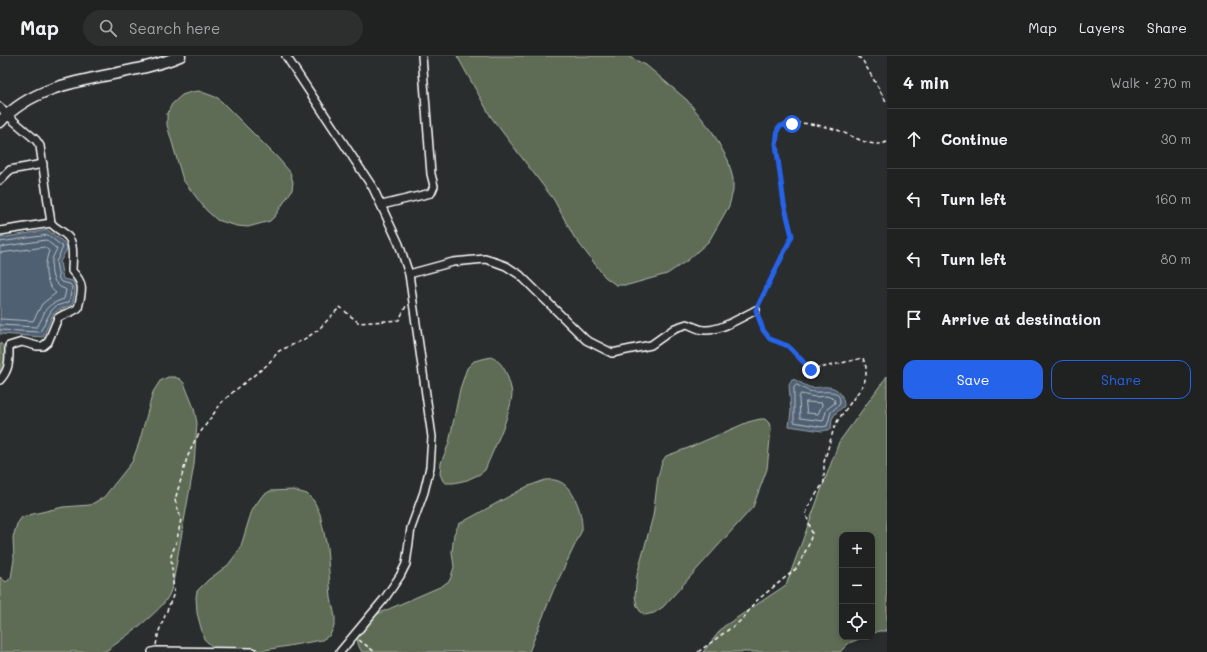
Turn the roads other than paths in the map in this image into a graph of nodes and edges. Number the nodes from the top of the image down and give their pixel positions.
1 (180, 56) edge
2 (286, 56) edge
3 (422, 56) edge
4 (2, 114) edge
5 (42, 164) junction
6 (0, 180) edge
7 (382, 205) junction
8 (51, 223) junction
9 (0, 231) edge
10 (409, 274) junction
11 (756, 310) road end
12 (0, 380) edge
13 (154, 651) edge
14 (252, 652) edge
15 (340, 652) edge

1 - 4 street
2 - 7 street
3 - 7 street
4 - 5 street
5 - 6 street
5 - 8 street
7 - 10 street
8 - 9 street
8 - 12 street
10 - 11 street
10 - 15 street
13 - 14 street

